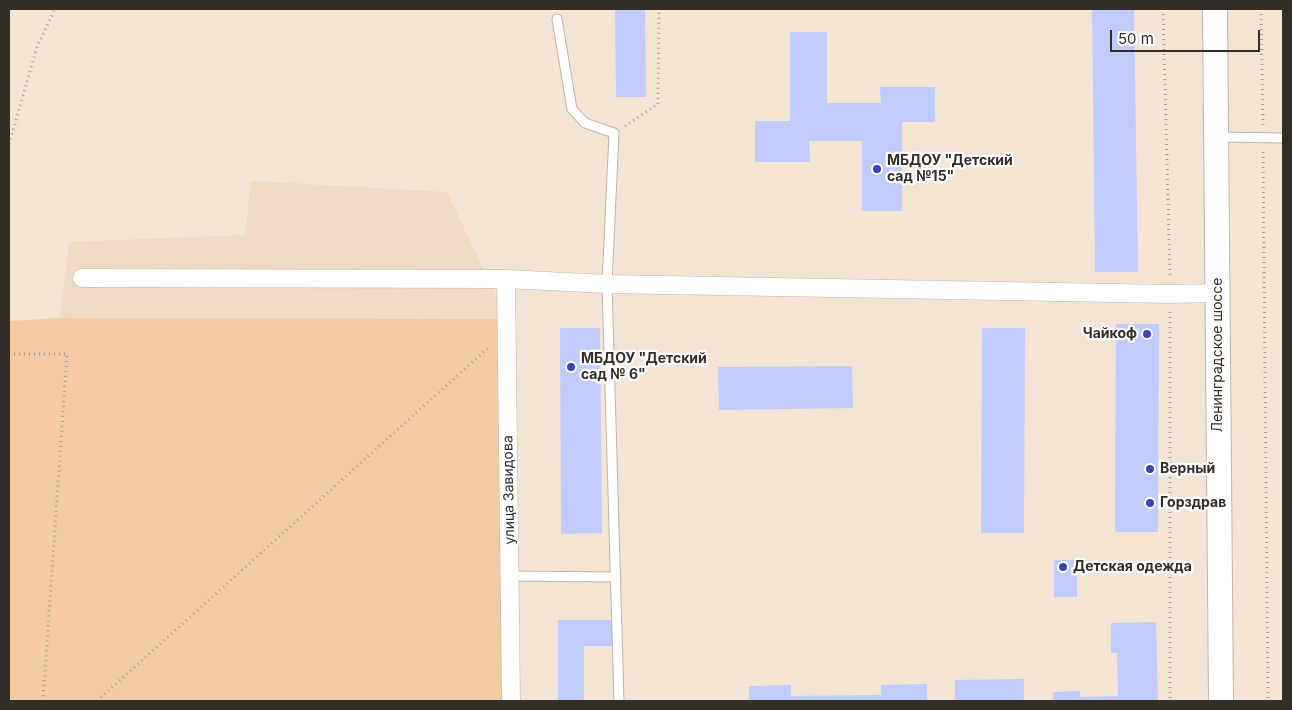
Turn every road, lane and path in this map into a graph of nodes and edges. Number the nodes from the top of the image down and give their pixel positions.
1 (56, 9) edge
2 (659, 9) edge
3 (1163, 9) edge
4 (1215, 9) edge
5 (1261, 9) edge
6 (558, 19) dead end
7 (614, 133) junction
8 (1216, 137) junction
9 (1283, 138) edge
10 (1263, 139) junction
11 (9, 144) edge
12 (82, 278) dead end
13 (506, 280) junction
14 (607, 284) junction
15 (1218, 293) junction
16 (1170, 294) junction
17 (507, 331) junction
18 (9, 354) edge
19 (510, 576) junction
20 (616, 577) junction
21 (43, 701) edge
22 (97, 701) edge
23 (511, 701) edge
24 (619, 701) edge
25 (1170, 701) edge
26 (1221, 701) edge
27 (1268, 701) edge

1 - 11 path
2 - 7 path
3 - 16 path
4 - 8 main road, Ленинградское шоссе
5 - 10 path
6 - 7 lane
7 - 14 lane
8 - 10 lane
8 - 15 main road, Ленинградское шоссе
9 - 10 lane
10 - 27 path
12 - 13 street
13 - 14 street
13 - 17 street, улица Завидова
14 - 16 street
14 - 20 lane
15 - 16 street
15 - 26 main road, Ленинградское шоссе
16 - 25 path
17 - 19 street, улица Завидова
17 - 22 path
18 - 21 path
19 - 20 lane
19 - 23 street, улица Завидова
20 - 24 lane

